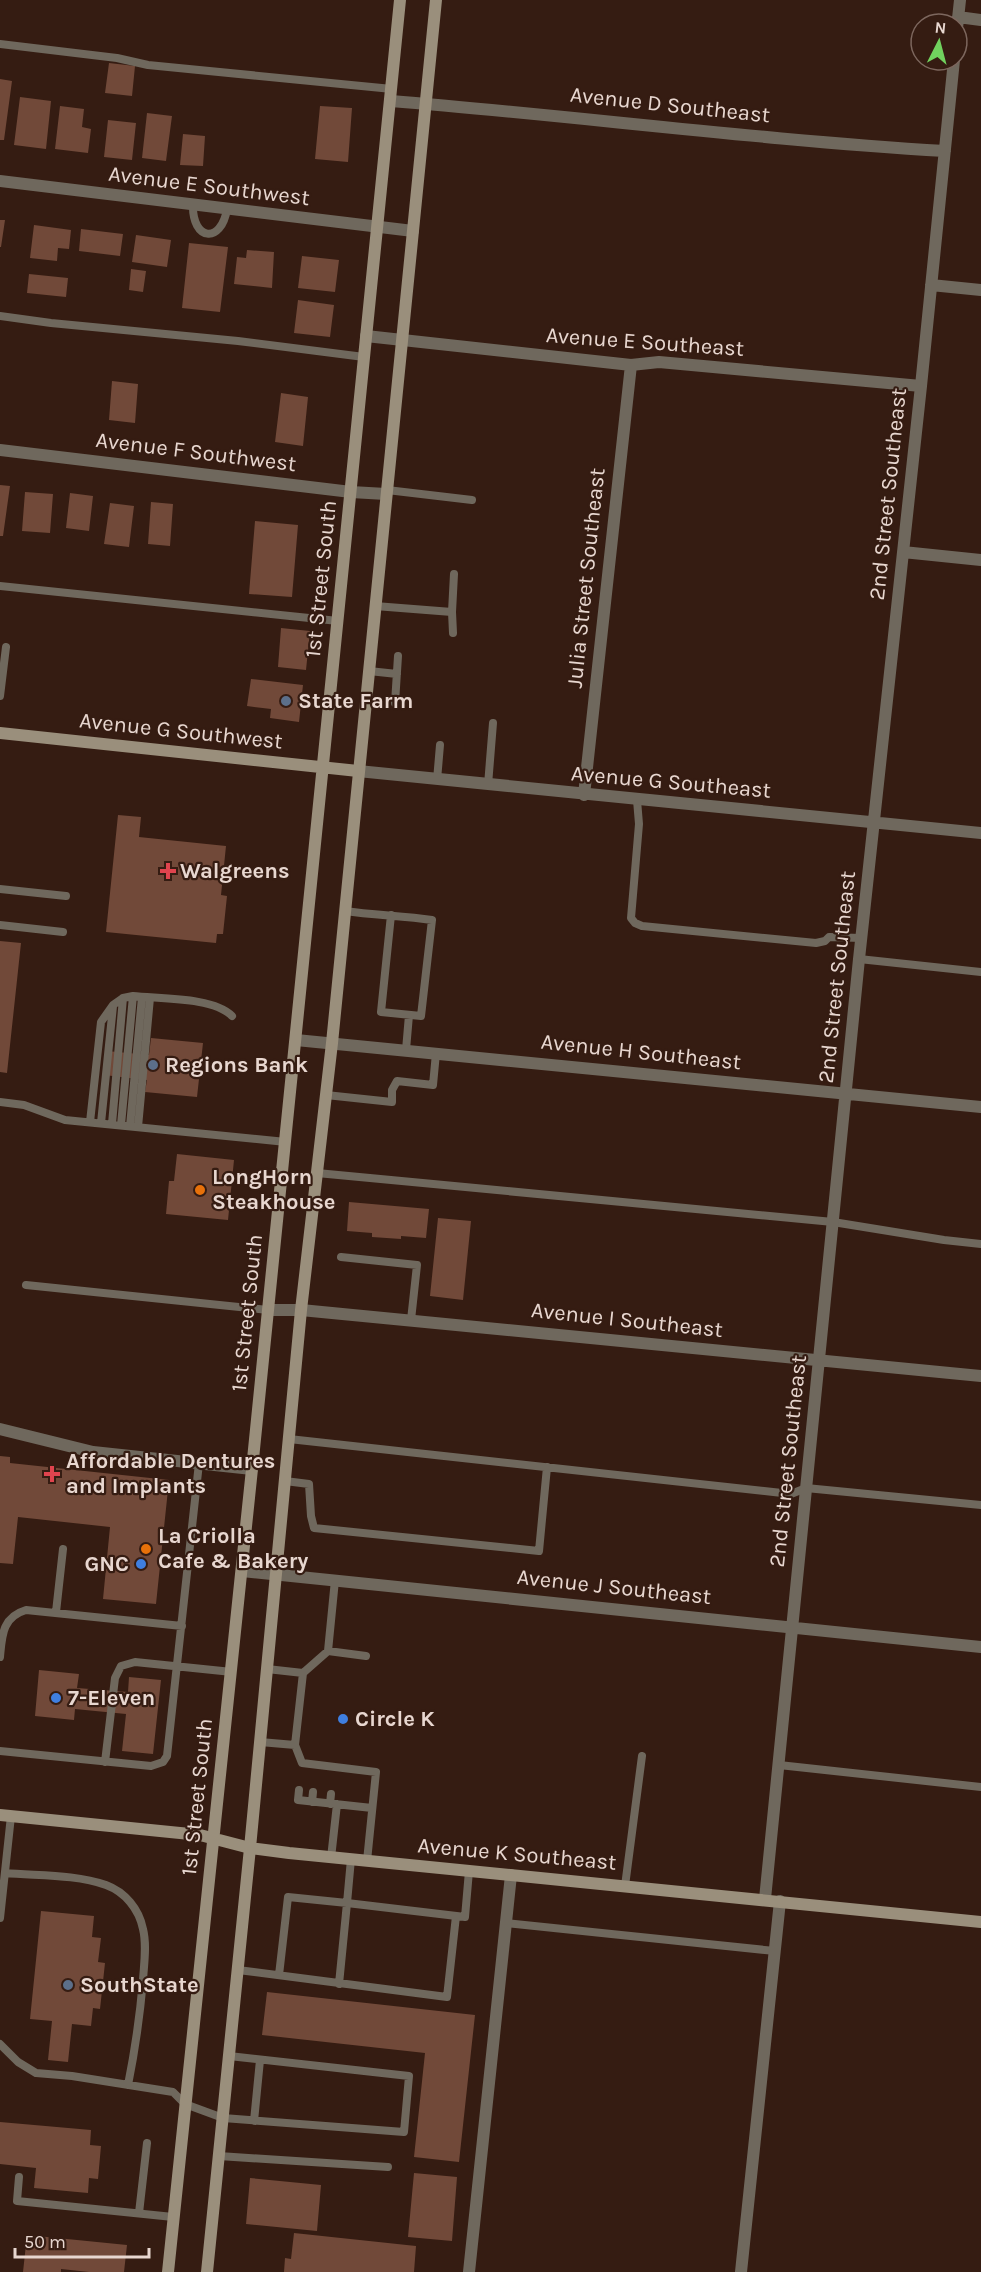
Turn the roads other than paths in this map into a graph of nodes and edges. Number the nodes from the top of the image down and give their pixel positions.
1 (400, 0) edge
2 (436, 0) edge
3 (0, 44) edge
4 (953, 72) edge
5 (391, 95) junction
6 (426, 104) junction
7 (945, 151) junction
8 (0, 181) edge
9 (193, 205) junction
10 (227, 209) junction
11 (377, 228) junction
12 (413, 231) junction
13 (931, 285) junction
14 (981, 290) edge
15 (0, 316) edge
16 (366, 336) junction
17 (402, 340) junction
18 (364, 357) junction
19 (631, 365) junction
20 (921, 386) junction
21 (0, 450) edge
22 (351, 492) junction
23 (387, 492) junction
24 (472, 500) dead end
25 (903, 552) junction
26 (981, 560) edge
27 (454, 574) dead end
28 (0, 586) edge
29 (375, 606) junction
30 (452, 612) junction
31 (338, 621) junction
32 (453, 633) dead end
33 (6, 647) dead end
34 (398, 656) dead end
35 (369, 671) junction
36 (397, 674) junction
37 (0, 696) edge
38 (394, 703) dead end
39 (493, 723) dead end
40 (0, 733) edge
41 (440, 745) dead end
42 (322, 768) junction
43 (358, 771) junction
44 (436, 780) junction
45 (488, 785) junction
46 (584, 795) junction
47 (637, 800) junction
48 (873, 822) junction
49 (981, 833) edge
50 (0, 889) edge
51 (66, 896) dead end
52 (345, 911) junction
53 (391, 915) junction
54 (0, 925) edge
55 (63, 932) dead end
56 (861, 938) junction
57 (859, 959) junction
58 (981, 972) edge
59 (142, 997) junction
60 (123, 998) junction
61 (113, 1005) junction
62 (409, 1015) junction
63 (232, 1016) dead end
64 (296, 1040) junction
65 (332, 1043) junction
66 (406, 1050) junction
67 (436, 1053) junction
68 (846, 1093) junction
69 (326, 1095) junction
70 (0, 1102) edge
71 (981, 1107) edge
72 (90, 1122) junction
73 (101, 1123) junction
74 (125, 1126) junction
75 (286, 1142) junction
76 (316, 1173) junction
77 (833, 1222) junction
78 (981, 1244) edge
79 (341, 1257) dead end
80 (26, 1285) dead end
81 (268, 1310) junction
82 (301, 1310) junction
83 (411, 1320) junction
84 (819, 1360) junction
85 (981, 1376) edge
86 (0, 1429) edge
87 (289, 1439) junction
88 (199, 1463) junction
89 (547, 1467) junction
90 (252, 1469) junction
91 (285, 1481) junction
92 (806, 1488) junction
93 (981, 1505) edge
94 (63, 1549) dead end
95 (242, 1571) junction
96 (276, 1574) junction
97 (335, 1580) junction
98 (56, 1612) junction
99 (182, 1626) junction
100 (792, 1628) junction
101 (981, 1647) edge
102 (328, 1651) junction
103 (366, 1656) dead end
104 (0, 1657) edge
105 (177, 1667) junction
106 (267, 1669) junction
107 (232, 1672) junction
108 (303, 1673) junction
109 (260, 1742) junction
110 (295, 1745) junction
111 (0, 1751) edge
112 (642, 1756) dead end
113 (105, 1762) junction
114 (779, 1765) junction
115 (981, 1787) edge
116 (299, 1790) dead end
117 (313, 1792) dead end
118 (331, 1794) dead end
119 (312, 1802) junction
120 (334, 1804) junction
121 (372, 1808) junction
122 (5, 1815) edge
123 (214, 1838) junction
124 (250, 1848) junction
125 (332, 1858) junction
126 (351, 1859) junction
127 (367, 1861) junction
128 (469, 1871) junction
129 (5, 1873) junction
130 (511, 1875) junction
131 (625, 1886) junction
132 (765, 1899) junction
133 (780, 1901) junction
134 (347, 1903) junction
135 (456, 1916) junction
136 (0, 1918) edge
137 (981, 1922) edge
138 (504, 1923) junction
139 (775, 1951) junction
140 (238, 1970) junction
141 (279, 1975) junction
142 (339, 1984) junction
143 (0, 2044) edge
144 (229, 2056) junction
145 (260, 2060) junction
146 (128, 2085) junction
147 (185, 2104) junction
148 (223, 2118) junction
149 (254, 2121) junction
150 (147, 2143) dead end
151 (219, 2156) junction
152 (388, 2167) dead end
153 (19, 2177) dead end
154 (140, 2213) junction
155 (173, 2217) junction
156 (168, 2272) edge
157 (207, 2272) edge
158 (469, 2272) edge
159 (741, 2272) edge

1 - 5 main road, 1st Street South
2 - 6 main road
3 - 5 lane
4 - 7 street, 2nd Street Southeast
5 - 6 street, Avenue D Southeast
5 - 11 main road, 1st Street South
6 - 7 street, Avenue D Southeast
6 - 12 main road
7 - 13 street, 2nd Street Southeast
8 - 9 street, Avenue E Southwest
9 - 10 street, Avenue E Southwest
9 - 10 lane
10 - 11 street, Avenue E Southwest
11 - 12 street, Avenue E Southwest
11 - 16 main road, 1st Street South
12 - 17 main road
13 - 14 street
13 - 20 street, 2nd Street Southeast
15 - 18 lane
16 - 17 street, Avenue E Southeast
16 - 18 main road, 1st Street South
17 - 19 street, Avenue E Southeast
17 - 23 main road
18 - 22 main road, 1st Street South
19 - 20 street, Avenue E Southeast
19 - 46 street, Julia Street Southeast
20 - 25 street, 2nd Street Southeast
21 - 22 street, Avenue F Southwest
22 - 23 street, Avenue F Southwest
22 - 31 main road, 1st Street South
23 - 24 lane
23 - 29 main road
25 - 26 street
25 - 48 street, 2nd Street Southeast
27 - 30 lane
28 - 31 lane
29 - 30 lane
29 - 35 main road
30 - 32 lane
31 - 42 main road, 1st Street South
33 - 37 lane
34 - 36 lane
35 - 36 lane
35 - 43 main road
36 - 38 lane
39 - 45 lane
40 - 42 main road, Avenue G Southwest
41 - 44 lane
42 - 43 main road, Avenue G Southwest
42 - 64 main road, 1st Street South
43 - 44 street, Avenue G Southeast
43 - 52 main road
44 - 45 street, Avenue G Southeast
45 - 46 street, Avenue G Southeast
46 - 47 street, Avenue G Southeast
47 - 48 street, Avenue G Southeast
47 - 56 lane
48 - 49 street, Avenue G Southeast
48 - 56 street, 2nd Street Southeast
50 - 51 lane
52 - 53 lane
52 - 65 main road
53 - 62 lane
53 - 62 lane
54 - 55 lane
56 - 57 street, 2nd Street Southeast
57 - 58 lane
57 - 68 street, 2nd Street Southeast
59 - 60 lane
59 - 63 lane
59 - 74 lane
59 - 74 lane
60 - 61 lane
60 - 74 lane
61 - 72 lane
61 - 73 lane
62 - 66 lane
64 - 65 street, Avenue H Southeast
64 - 75 main road, 1st Street South
65 - 66 street, Avenue H Southeast
65 - 69 main road
66 - 67 street, Avenue H Southeast
67 - 68 street, Avenue H Southeast
67 - 69 lane
68 - 71 street, Avenue H Southeast
68 - 77 street, 2nd Street Southeast
69 - 76 main road
70 - 72 lane
72 - 73 lane
73 - 74 lane
74 - 75 lane
75 - 81 main road, 1st Street South
76 - 77 lane
76 - 82 main road
77 - 78 lane
77 - 84 street, 2nd Street Southeast
79 - 83 lane
80 - 81 lane
81 - 82 street, Avenue I Southeast
81 - 90 main road, 1st Street South
82 - 83 street, Avenue I Southeast
82 - 87 main road
83 - 84 street, Avenue I Southeast
84 - 85 street, Avenue I Southeast
84 - 92 street, 2nd Street Southeast
86 - 88 street
87 - 89 lane
87 - 91 main road
88 - 90 street
88 - 99 lane
89 - 91 lane
89 - 92 lane
90 - 95 main road, 1st Street South
91 - 96 main road
92 - 93 lane
92 - 100 street, 2nd Street Southeast
94 - 98 lane
95 - 96 street, Avenue J Southeast
95 - 107 main road, 1st Street South
96 - 97 street, Avenue J Southeast
96 - 106 main road
97 - 100 street, Avenue J Southeast
97 - 102 lane
98 - 99 lane
98 - 104 lane
99 - 105 lane
100 - 101 street, Avenue J Southeast
100 - 114 street, 2nd Street Southeast
102 - 103 lane
102 - 108 lane
105 - 107 lane
105 - 113 lane
105 - 113 lane
106 - 108 lane
106 - 109 main road
107 - 123 main road, 1st Street South
108 - 110 lane
109 - 110 lane
109 - 124 main road
110 - 121 lane
111 - 113 lane
112 - 131 lane
114 - 115 lane
114 - 132 street, 2nd Street Southeast
116 - 119 lane
117 - 119 lane
118 - 120 lane
119 - 120 lane
120 - 121 lane
120 - 125 lane
121 - 127 lane
122 - 123 main road, Avenue K Southeast
122 - 129 lane
123 - 124 main road, Avenue K Southeast
123 - 147 main road, 1st Street South
124 - 125 main road, Avenue K Southeast
124 - 140 main road
125 - 126 main road, Avenue K Southeast
126 - 127 main road, Avenue K Southeast
126 - 134 lane
127 - 128 main road, Avenue K Southeast
128 - 130 main road, Avenue K Southeast
128 - 135 lane
129 - 136 lane
129 - 146 lane
130 - 131 main road, Avenue K Southeast
130 - 138 street
131 - 132 main road, Avenue K Southeast
132 - 133 main road, Avenue K Southeast
133 - 137 main road, Avenue K Southeast
133 - 139 street
134 - 135 lane
134 - 141 lane
134 - 142 lane
135 - 142 lane
138 - 139 lane
138 - 158 street
139 - 159 street
140 - 141 lane
140 - 144 main road
141 - 142 lane
143 - 146 lane
144 - 145 lane
144 - 148 main road
145 - 149 lane
145 - 149 lane
146 - 147 lane
147 - 148 lane
147 - 155 main road, 1st Street South
148 - 149 lane
148 - 151 main road
150 - 154 lane
151 - 152 lane
151 - 157 main road
153 - 154 lane
154 - 155 lane
155 - 156 main road, 1st Street South

